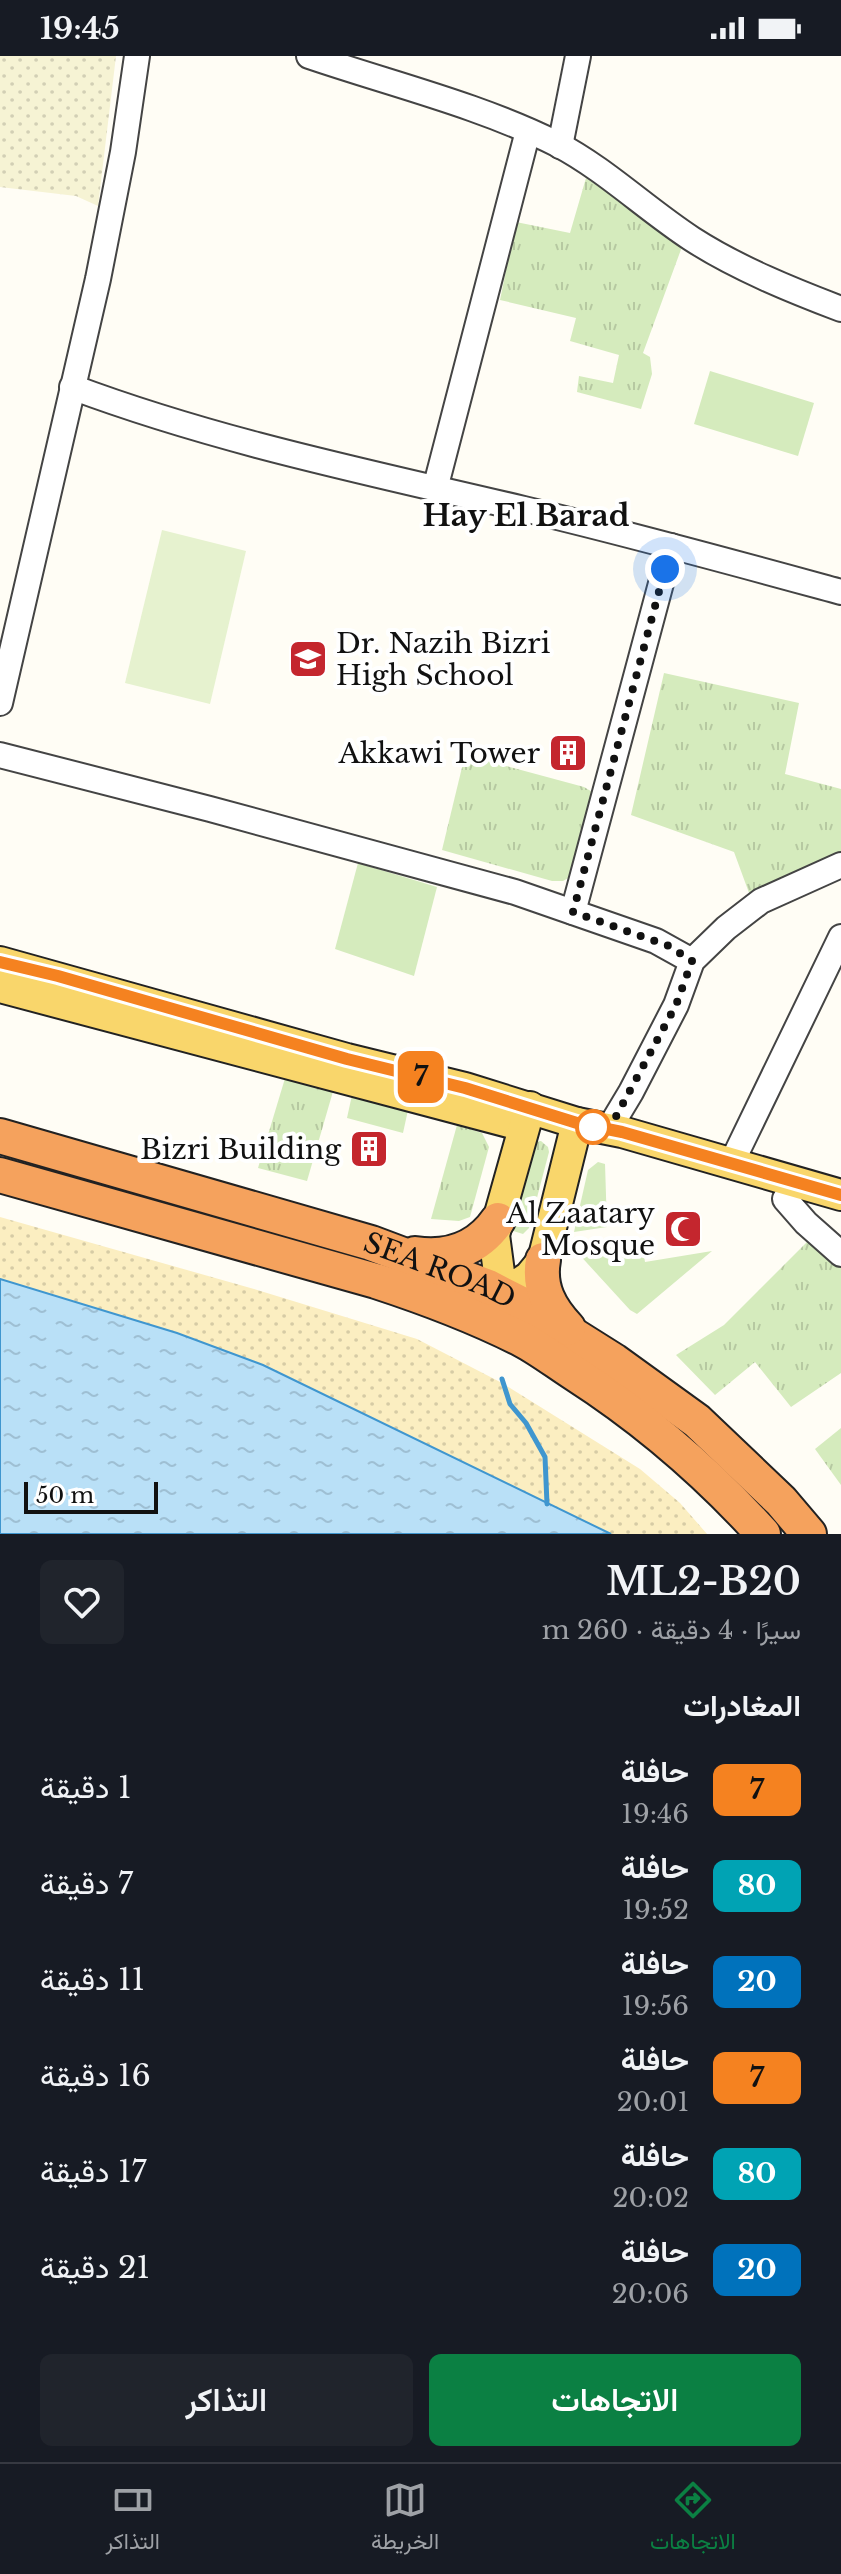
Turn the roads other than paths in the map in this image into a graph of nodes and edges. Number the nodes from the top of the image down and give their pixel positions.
1 (137, 56) edge
2 (309, 56) edge
3 (578, 56) edge
4 (528, 131) junction
5 (560, 146) junction
6 (841, 309) edge
7 (72, 387) junction
8 (435, 489) junction
9 (671, 546) junction
10 (841, 592) edge
11 (2, 689) edge
12 (0, 755) edge
13 (841, 865) edge
14 (573, 912) junction
15 (841, 937) edge
16 (692, 961) junction
17 (0, 962) edge
18 (0, 987) edge
19 (831, 990) edge
20 (527, 1117) junction
21 (584, 1131) junction
22 (0, 1136) edge
23 (732, 1162) junction
24 (0, 1175) edge
25 (841, 1195) edge
26 (785, 1199) junction
27 (841, 1215) edge
28 (496, 1228) junction
29 (388, 1249) junction
30 (545, 1254) junction
31 (841, 1254) edge
32 (502, 1295) junction
33 (445, 1307) junction
34 (580, 1339) junction
35 (538, 1350) junction
36 (763, 1534) edge
37 (809, 1534) edge

1 - 7 street
2 - 4 street
3 - 5 street
4 - 5 street
4 - 8 street
5 - 6 street
7 - 8 street
7 - 11 street
8 - 9 street
9 - 10 street
9 - 14 street
12 - 14 street
13 - 16 street
14 - 16 street
15 - 19 street
16 - 21 street
17 - 20 main road
18 - 20 main road
19 - 23 street
20 - 21 main road
20 - 28 main road
21 - 23 main road
21 - 26 main road
21 - 30 main road
22 - 29 highway, SEA ROAD
23 - 25 main road
24 - 33 highway, SEA ROAD
26 - 27 main road
26 - 31 street
28 - 29 highway
28 - 30 main road
28 - 32 main road
29 - 32 highway, SEA ROAD
30 - 32 main road
30 - 34 highway
32 - 33 highway
32 - 34 highway, SEA ROAD
32 - 35 highway
33 - 35 highway, SEA ROAD
34 - 37 highway, SEA ROAD
35 - 36 highway, SEA ROAD

